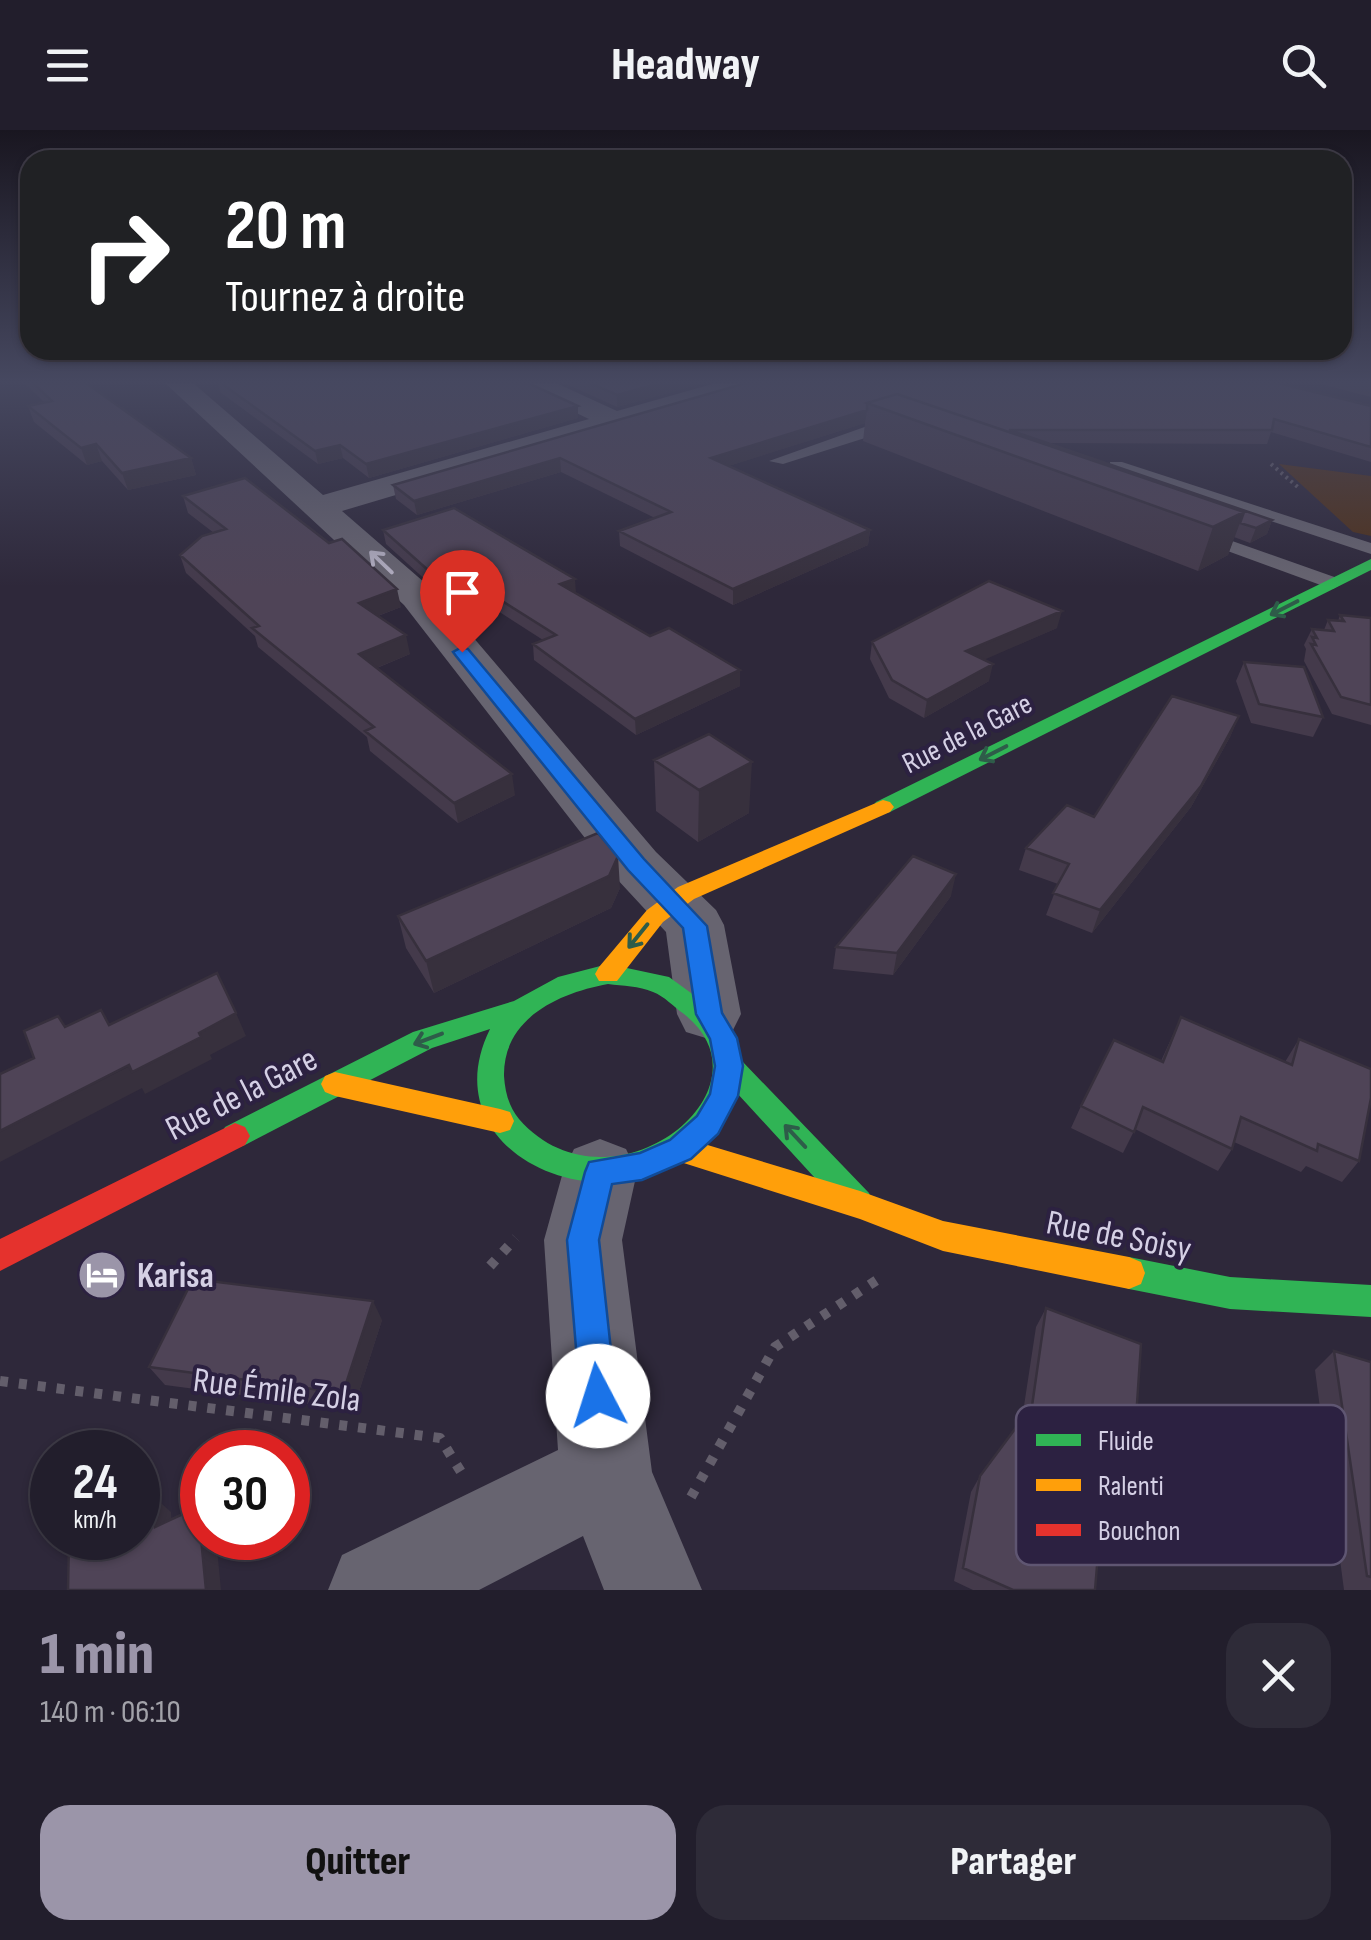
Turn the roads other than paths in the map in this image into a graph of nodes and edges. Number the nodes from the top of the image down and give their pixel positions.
1 (254, 451) edge
2 (509, 451) edge
3 (804, 451) edge
4 (777, 460) edge
5 (1116, 465) edge
6 (316, 508) junction
7 (1183, 528) edge
8 (1371, 549) edge
9 (1371, 564) edge
10 (1333, 583) junction
11 (672, 902) junction
12 (608, 974) junction
13 (520, 1009) junction
14 (719, 1040) junction
15 (335, 1084) junction
16 (500, 1121) junction
17 (681, 1150) junction
18 (600, 1172) junction
19 (860, 1206) junction
20 (0, 1256) edge
21 (1371, 1301) edge
22 (606, 1474) junction
23 (650, 1583) edge
24 (376, 1590) edge

1 - 6 street
2 - 6 street
3 - 4 lane
5 - 8 lane
11 -> 6 street
7 - 10 lane
9 - 10 main road, Rue de la Gare
10 -> 11 main road, Rue de la Gare
11 -> 12 main road, Rue de la Gare
11 - 14 street
12 - 13 main road
12 - 14 main road
13 -> 15 main road, Rue de la Gare
13 - 16 main road
14 - 17 main road
19 -> 14 main road, Rue de Soisy
15 - 16 main road
15 - 20 main road, Rue de la Gare
16 - 18 main road
17 - 18 main road
17 - 19 main road, Rue de Soisy
18 - 22 street
19 - 21 main road, Rue de Soisy
22 - 23 street
22 - 24 street

